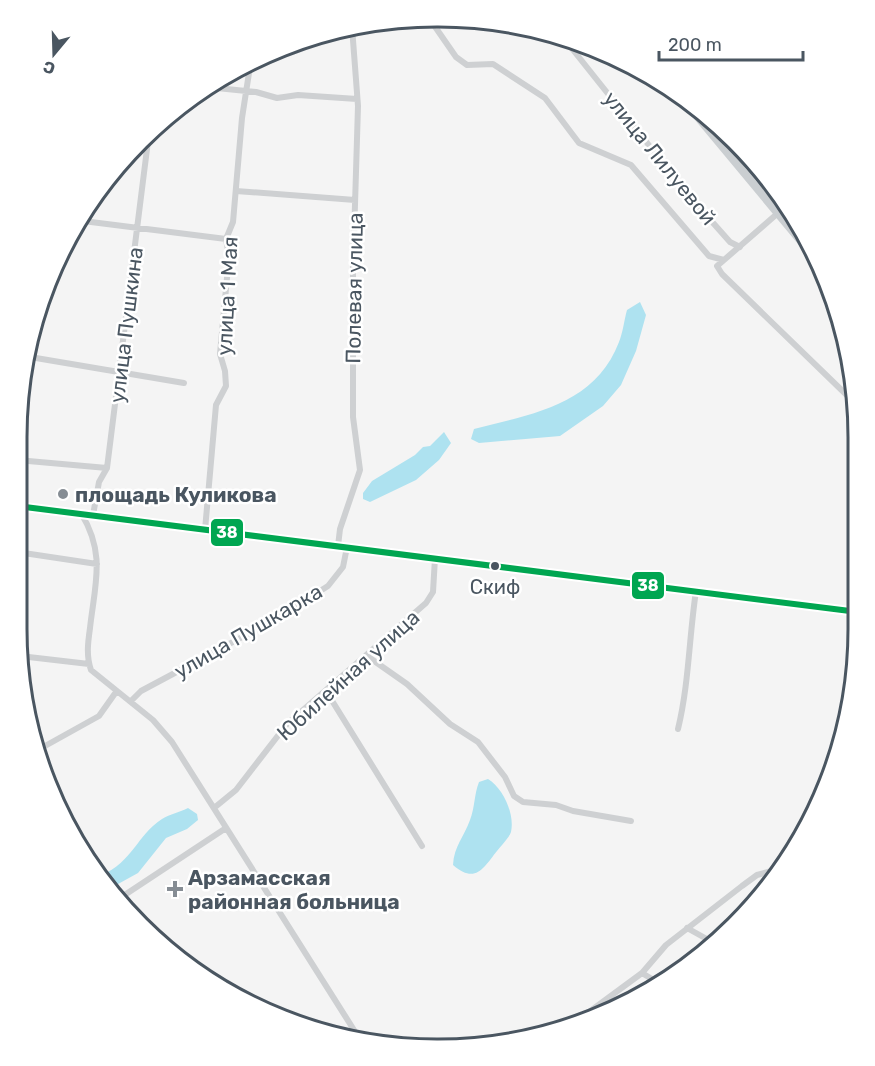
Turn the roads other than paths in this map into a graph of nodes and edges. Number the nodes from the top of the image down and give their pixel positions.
1 (435, 27) edge
2 (353, 36) edge
3 (574, 51) edge
4 (249, 73) edge
5 (221, 88) edge
6 (247, 91) junction
7 (357, 99) junction
8 (707, 128) edge
9 (148, 147) edge
10 (236, 191) junction
11 (355, 200) junction
12 (778, 213) junction
13 (88, 222) edge
14 (138, 227) junction
15 (791, 229) edge
16 (226, 239) junction
17 (740, 247) junction
18 (724, 260) junction
19 (35, 358) edge
20 (120, 374) junction
21 (184, 383) dead end
22 (845, 393) edge
23 (27, 461) edge
24 (107, 468) junction
25 (27, 507) edge
26 (81, 513) junction
27 (93, 515) junction
28 (205, 530) junction
29 (342, 546) junction
30 (27, 554) edge
31 (435, 558) junction
32 (97, 564) junction
33 (696, 591) junction
34 (848, 611) edge
35 (367, 656) junction
36 (28, 657) edge
37 (89, 664) junction
38 (326, 691) junction
39 (116, 692) junction
40 (131, 701) junction
41 (678, 729) dead end
42 (44, 745) edge
43 (214, 808) junction
44 (632, 821) dead end
45 (226, 828) junction
46 (423, 846) dead end
47 (768, 872) edge
48 (125, 894) edge
49 (687, 928) junction
50 (706, 939) edge
51 (642, 973) junction
52 (652, 979) edge
53 (594, 1008) edge
54 (354, 1030) edge

1 - 18 street, улица Лилуевой
2 - 7 street, Полевая улица
3 - 17 street, улица Лилуевой
4 - 6 street, улица 1 Мая
5 - 6 street
6 - 7 street
6 - 10 street, улица 1 Мая
7 - 11 street, Полевая улица
8 - 12 main road
9 - 14 street, улица Пушкина
10 - 11 street
10 - 16 street, улица 1 Мая
11 - 29 street, Полевая улица
12 - 15 main road
12 - 17 street
13 - 14 street
14 - 16 street
14 - 20 street, улица Пушкина
16 - 28 street, улица 1 Мая
17 - 18 street
18 - 22 street
19 - 20 street
20 - 21 street
20 - 24 street, улица Пушкина
23 - 24 street
24 - 27 street, улица Пушкина
25 - 26 main road
26 - 27 main road
26 - 32 street
27 - 28 main road
28 - 29 main road
29 - 31 main road
29 - 40 street, улица Пушкарка
30 - 32 street
31 - 33 main road
31 - 35 street, Юбилейная улица
32 - 37 street
33 - 34 main road
33 - 41 street
35 - 38 street, Юбилейная улица
35 - 44 street
36 - 37 street
37 - 39 street
38 - 43 street, Юбилейная улица
38 - 46 street
39 - 40 street
39 - 42 street
40 - 43 street
43 - 45 street
45 - 48 street
45 - 54 street
47 - 49 street
49 - 50 street
49 - 51 street
51 - 52 street
51 - 53 street

